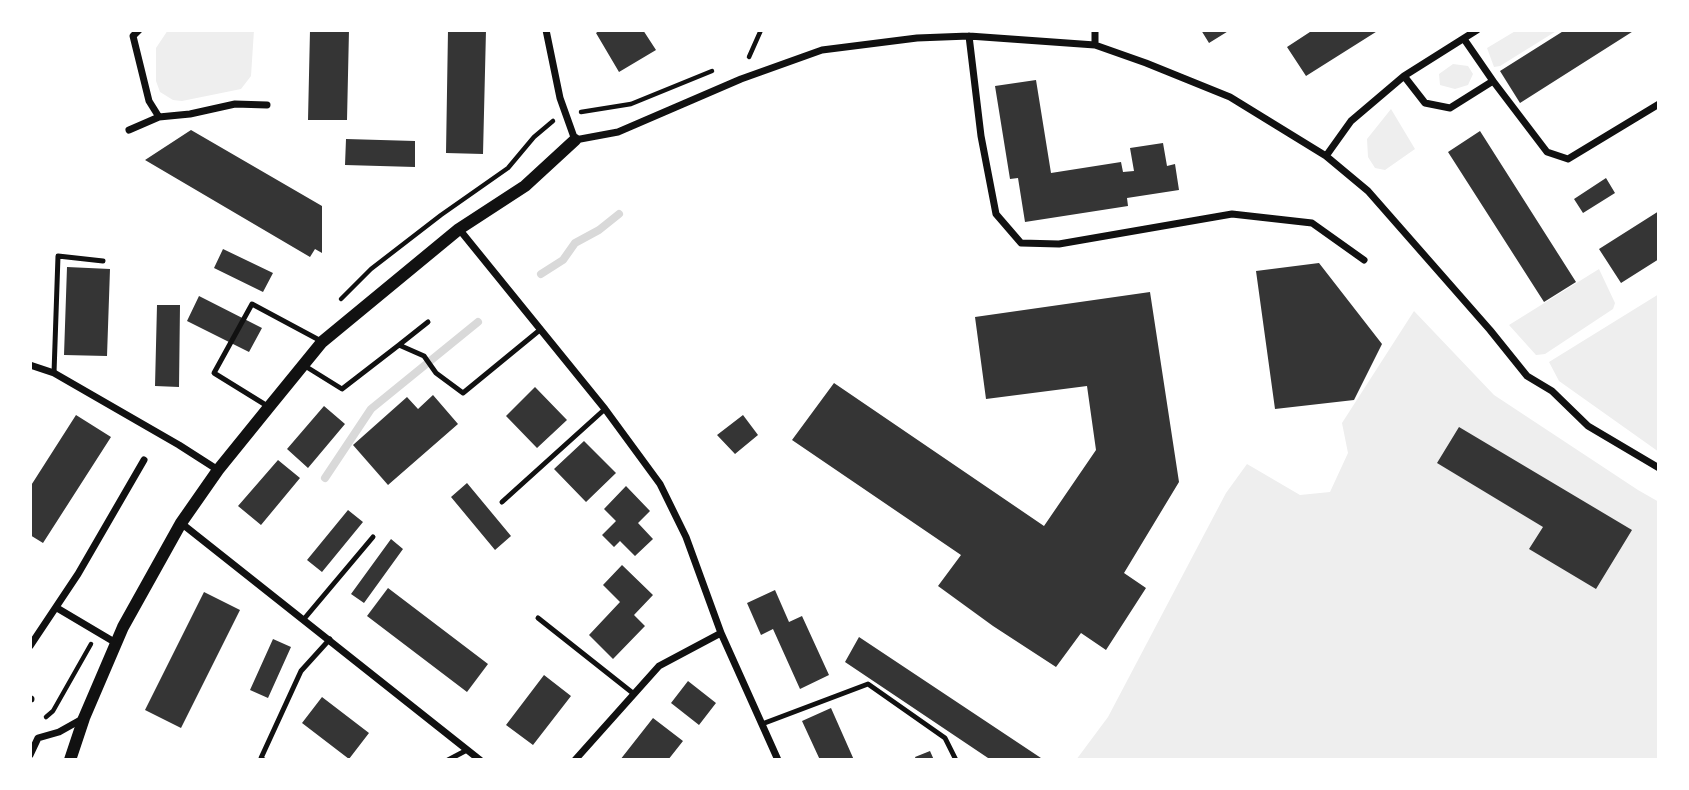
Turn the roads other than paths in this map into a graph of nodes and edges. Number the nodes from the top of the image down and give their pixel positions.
1 (139, 30) edge
2 (546, 30) edge
3 (1095, 30) edge
4 (1476, 30) edge
5 (969, 36) junction
6 (1464, 38) junction
7 (1094, 45) junction
8 (1404, 76) junction
9 (1493, 81) junction
10 (1659, 104) edge
11 (267, 106) dead end
12 (159, 117) junction
13 (129, 131) dead end
14 (575, 140) junction
15 (1326, 156) junction
16 (459, 229) junction
17 (1364, 260) dead end
18 (103, 261) dead end
19 (429, 322) dead end
20 (541, 329) junction
21 (322, 342) junction
22 (399, 345) junction
23 (30, 365) edge
24 (303, 365) junction
25 (54, 373) junction
26 (269, 407) junction
27 (606, 410) junction
28 (144, 460) dead end
29 (1659, 468) edge
30 (218, 470) junction
31 (502, 502) dead end
32 (181, 523) junction
33 (373, 537) dead end
34 (57, 608) junction
35 (538, 618) dead end
36 (304, 619) junction
37 (721, 633) junction
38 (330, 639) junction
39 (116, 643) junction
40 (30, 646) edge
41 (634, 694) junction
42 (84, 719) junction
43 (762, 724) junction
44 (467, 750) junction
45 (30, 755) edge
46 (70, 760) edge
47 (264, 760) edge
48 (447, 760) edge
49 (480, 760) edge
50 (575, 760) edge
51 (778, 760) edge
52 (956, 760) edge

1 - 12 street
2 - 14 street
3 - 7 street
4 - 6 street
5 - 7 street
5 - 14 street
5 - 17 street
6 - 8 street
6 - 9 street
7 - 15 street
8 - 9 street
8 - 15 street
9 - 10 street
11 - 12 street
12 - 13 street
14 - 16 street
15 - 29 street
16 - 20 street
16 - 21 street
18 - 25 lane
19 - 22 lane
20 - 22 lane
20 - 27 street
21 - 24 street
21 - 26 lane
22 - 24 lane
23 - 25 street
24 - 26 street
25 - 30 street
26 - 30 street
27 - 31 lane
27 - 37 street
28 - 34 street
30 - 32 street
32 - 36 street
32 - 39 street
33 - 36 lane
34 - 39 street
34 - 40 street
35 - 41 lane
36 - 38 street
37 - 41 street
37 - 43 street
38 - 44 street
38 - 47 lane
39 - 42 street
41 - 50 street
42 - 45 street
42 - 46 street
43 - 51 street
43 - 52 lane
44 - 48 lane
44 - 49 street

